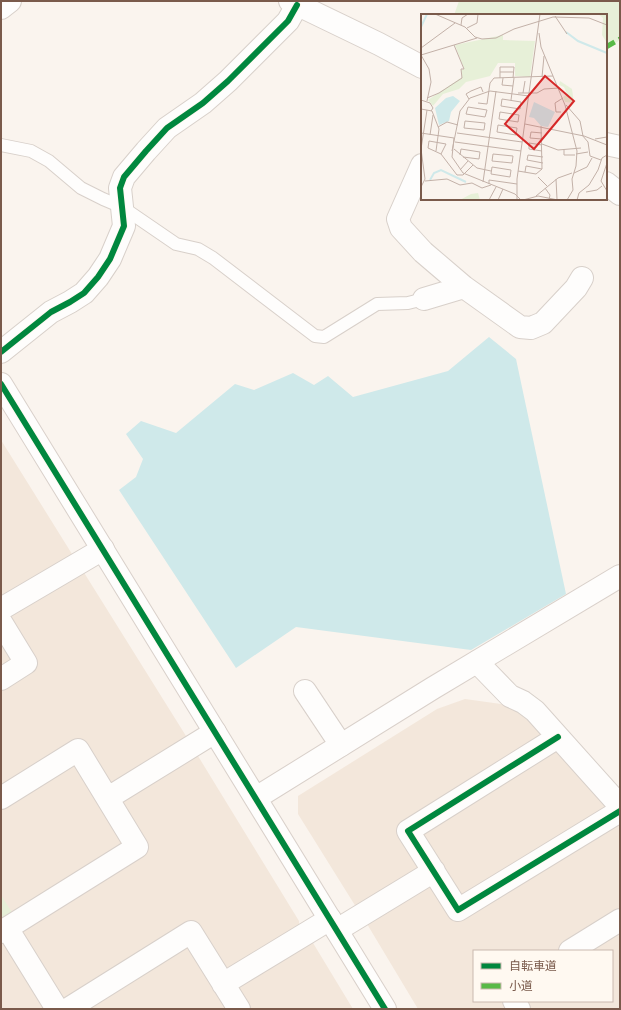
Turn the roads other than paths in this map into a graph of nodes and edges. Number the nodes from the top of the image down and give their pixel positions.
1 (10, 1) edge
2 (294, 3) edge
3 (1, 8) edge
4 (421, 66) edge
5 (607, 144) edge
6 (1, 145) edge
7 (620, 147) edge
8 (421, 167) edge
9 (607, 184) edge
10 (620, 194) edge
11 (122, 207) junction
12 (582, 278) dead end
13 (464, 287) junction
14 (424, 299) joint
15 (1, 352) edge
16 (1, 384) edge
17 (9, 413) edge
18 (103, 549) junction
19 (620, 576) edge
20 (1, 609) edge
21 (1, 622) edge
22 (477, 662) junction
23 (1, 679) edge
24 (305, 691) dead end
25 (215, 732) junction
26 (558, 737) junction
27 (340, 746) junction
28 (1, 798) edge
29 (108, 798) junction
30 (256, 798) junction
31 (620, 806) edge
32 (620, 811) edge
33 (434, 871) junction
34 (620, 920) edge
35 (334, 924) junction
36 (4, 930) edge
37 (572, 950) edge
38 (223, 984) junction
39 (57, 1009) edge
40 (68, 1009) edge
41 (239, 1009) edge
42 (386, 1009) edge

1 - 3 street
2 - 4 street
2 - 11 street
5 - 7 street
6 - 11 lane
8 - 13 street
9 - 10 street
11 - 14 lane
11 - 15 street
12 - 13 street
13 - 14 street
16 - 17 street
17 - 18 street
18 - 20 street
18 - 25 street
19 - 22 street
21 - 23 street
22 - 26 street
22 - 27 street
24 - 27 street
25 - 29 street
25 - 30 street
26 - 31 street
26 - 33 street
27 - 30 street
28 - 29 street
29 - 36 street
30 - 35 street
32 - 33 street
33 - 35 street
34 - 37 street
35 - 38 street
35 - 42 street
36 - 39 street
38 - 40 street
38 - 41 street

